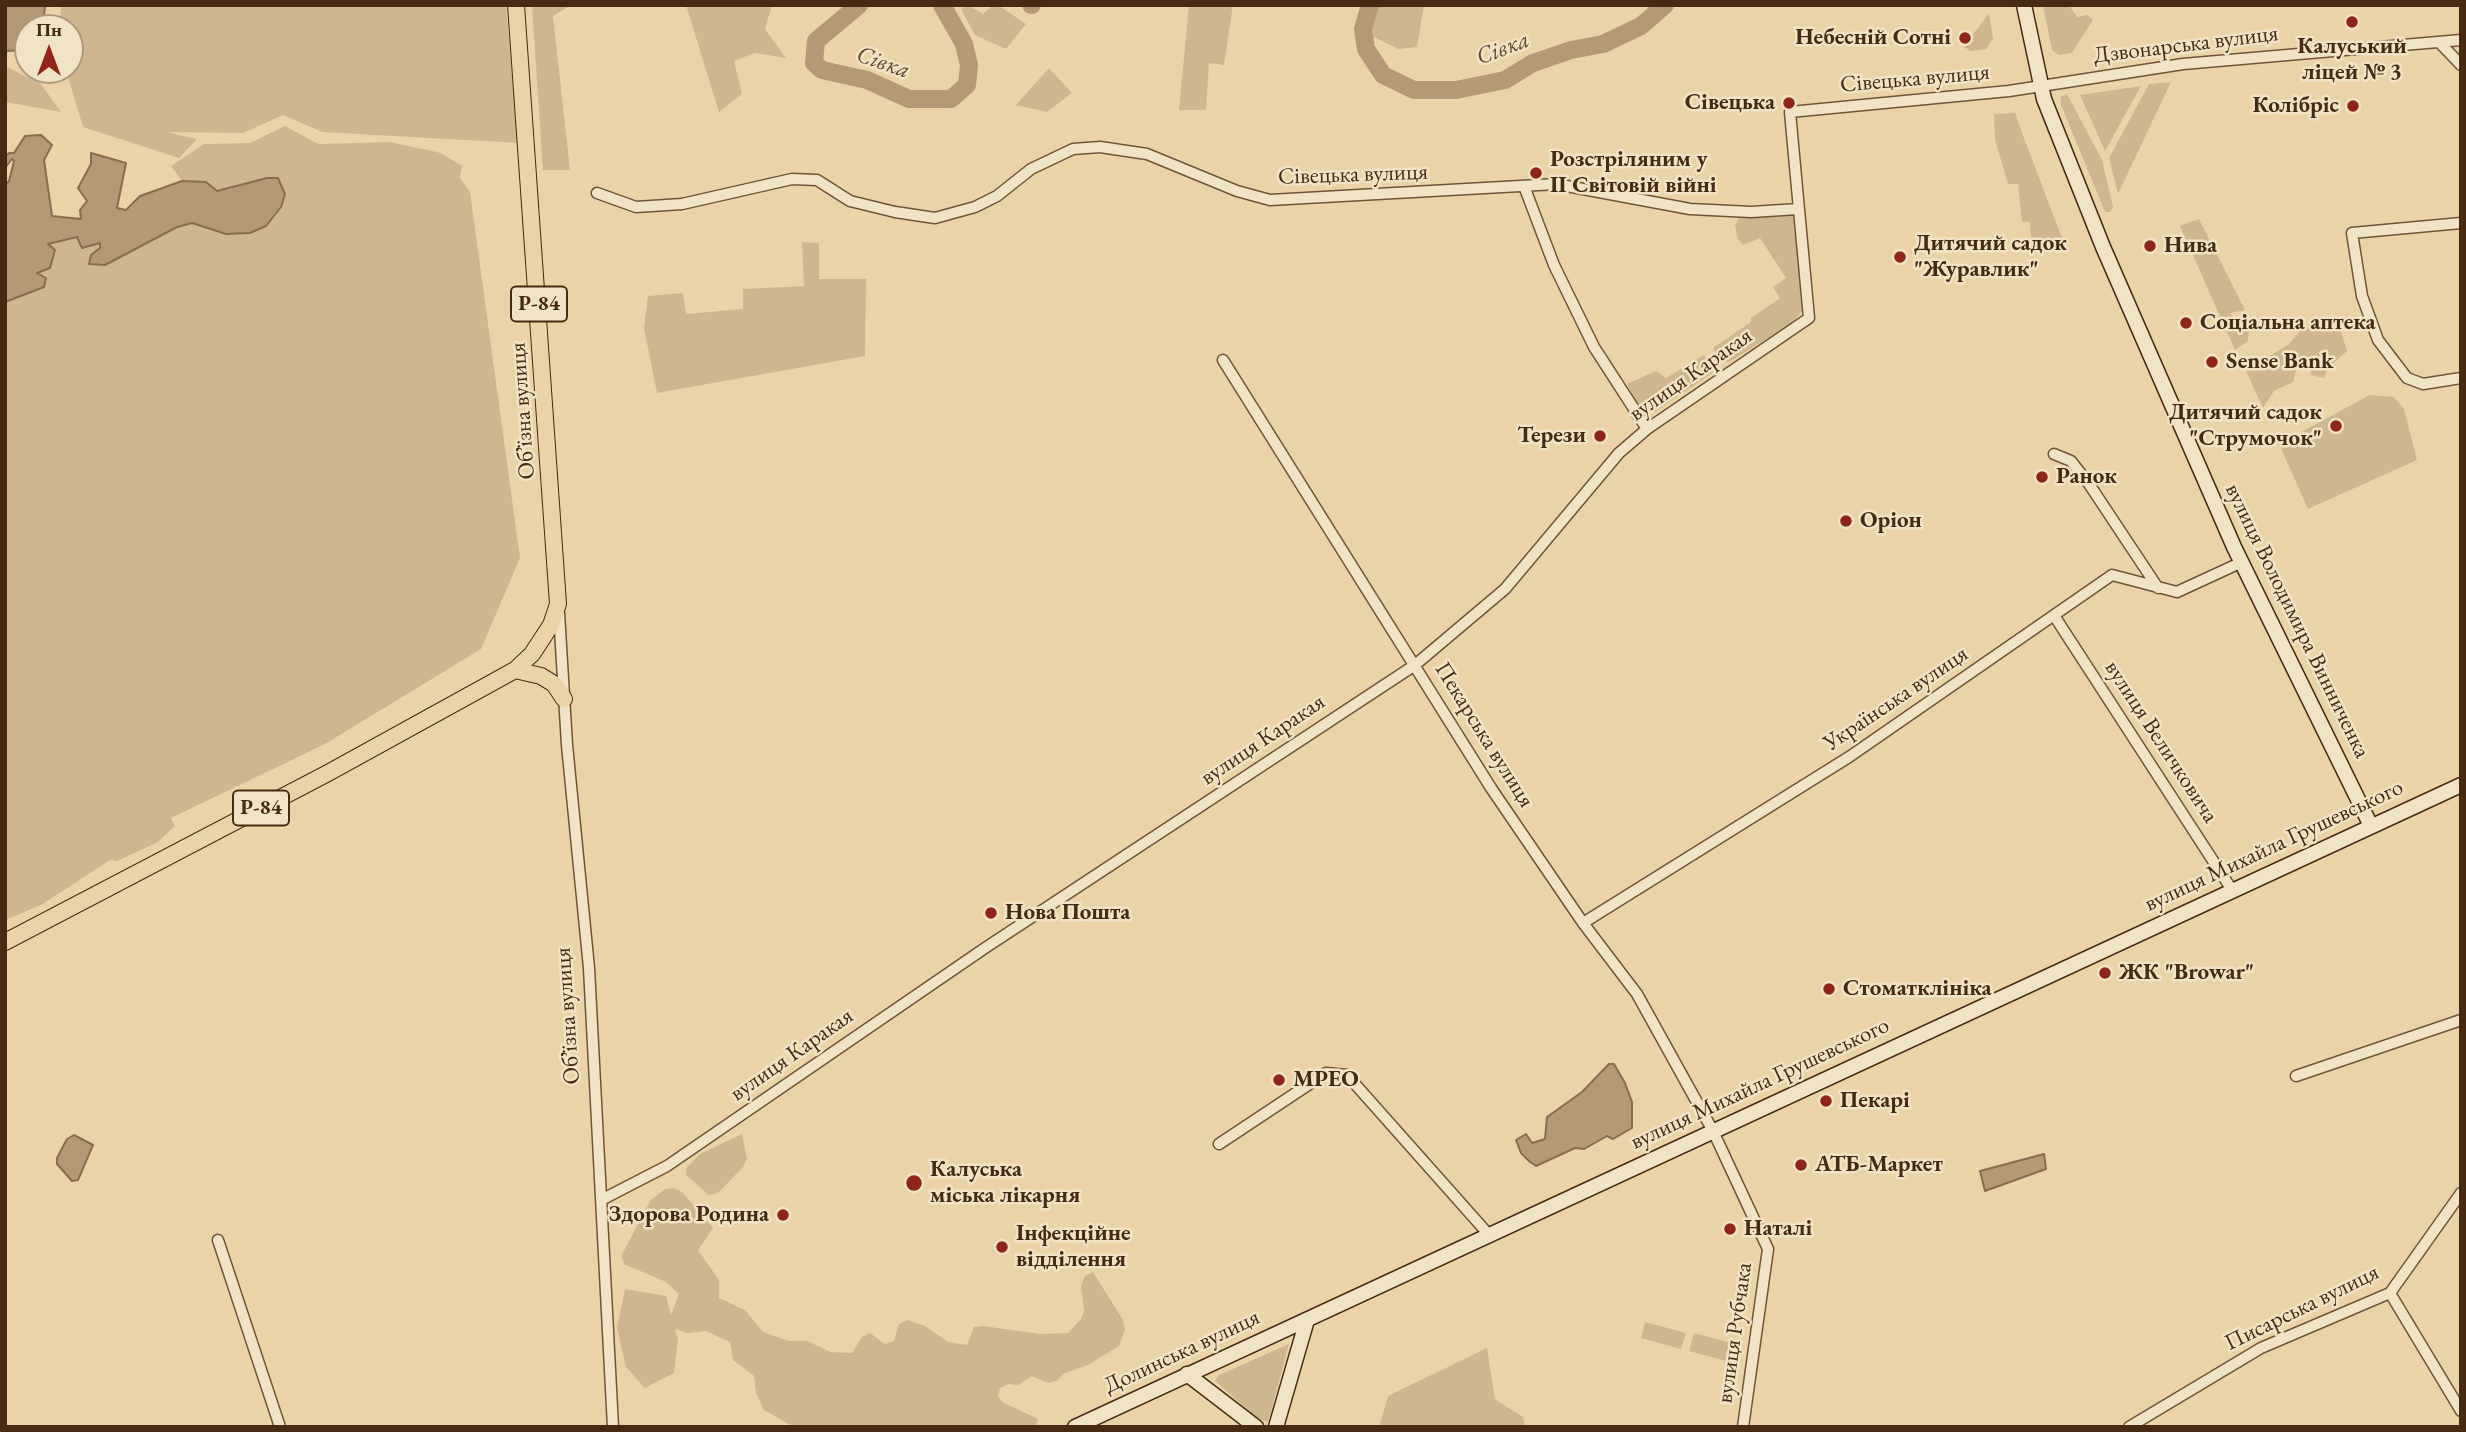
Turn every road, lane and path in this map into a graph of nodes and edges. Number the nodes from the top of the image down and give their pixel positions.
1 (516, 5) edge
2 (2024, 5) edge
3 (2461, 40) edge
4 (2438, 42) junction
5 (2461, 65) edge
6 (2041, 85) junction
7 (1524, 186) junction
8 (597, 193) dead end
9 (1798, 209) junction
10 (2461, 223) edge
11 (1223, 360) dead end
12 (2461, 378) edge
13 (1647, 429) junction
14 (2054, 454) dead end
15 (2242, 562) junction
16 (2158, 588) junction
17 (558, 604) junction
18 (2055, 617) junction
19 (1415, 665) junction
20 (515, 670) junction
21 (564, 699) junction
22 (2461, 785) edge
23 (2371, 825) junction
24 (2232, 890) junction
25 (1583, 923) junction
26 (5, 943) edge
27 (2461, 1020) edge
28 (2296, 1076) dead end
29 (1713, 1131) junction
30 (1219, 1143) dead end
31 (2461, 1193) edge
32 (603, 1199) junction
33 (1490, 1236) junction
34 (218, 1240) dead end
35 (2390, 1293) junction
36 (1307, 1320) junction
37 (1187, 1374) junction
38 (2461, 1411) edge
39 (2145, 1423) edge
40 (280, 1427) edge
41 (613, 1427) edge
42 (1075, 1427) edge
43 (1256, 1427) edge
44 (1276, 1427) edge
45 (1742, 1427) edge
46 (2129, 1427) edge

1 - 17 main road, Обʼїзна вулиця / Р-84
2 - 6 main road, вулиця Володимира Винниченка
3 - 4 street, Дзвонарська вулиця
4 - 5 street
4 - 6 street, Дзвонарська вулиця
6 - 9 street, Сівецька вулиця
6 - 15 main road, вулиця Володимира Винниченка
7 - 8 street, Сівецька вулиця
7 - 9 street, Сівецька вулиця
7 - 13 street
9 - 13 street, вулиця Каракая
10 - 12 street
11 - 19 street, Пекарська вулиця
13 - 19 street, вулиця Каракая
14 - 16 street
15 - 16 street, Українська вулиця
15 - 23 main road, вулиця Володимира Винниченка
16 - 18 street, Українська вулиця
17 - 20 main road, Обʼїзна вулиця / Р-84
17 - 21 street, Обʼїзна вулиця
18 - 24 street, вулиця Величковича
18 - 25 street, Українська вулиця
19 - 25 street, Пекарська вулиця
19 - 32 street, вулиця Каракая
20 - 21 main road
20 - 26 main road, Обʼїзна вулиця / Р-84
21 - 32 street, Обʼїзна вулиця
22 - 23 main road, вулиця Михайла Грушевського
23 - 24 main road, вулиця Михайла Грушевського
24 - 29 main road, вулиця Михайла Грушевського
25 - 29 street, Пекарська вулиця
27 - 28 street
29 - 33 main road, вулиця Михайла Грушевського
29 - 45 street, вулиця Рубчака
30 - 33 street
31 - 35 street, Писарська вулиця
32 - 41 street, Обʼїзна вулиця
33 - 36 main road, вулиця Михайла Грушевського
34 - 40 street
35 - 38 street
35 - 39 street, Писарська вулиця
36 - 37 main road, Долинська вулиця
36 - 44 main road
37 - 42 main road, Долинська вулиця
37 - 43 main road
39 - 46 street, Писарська вулиця

